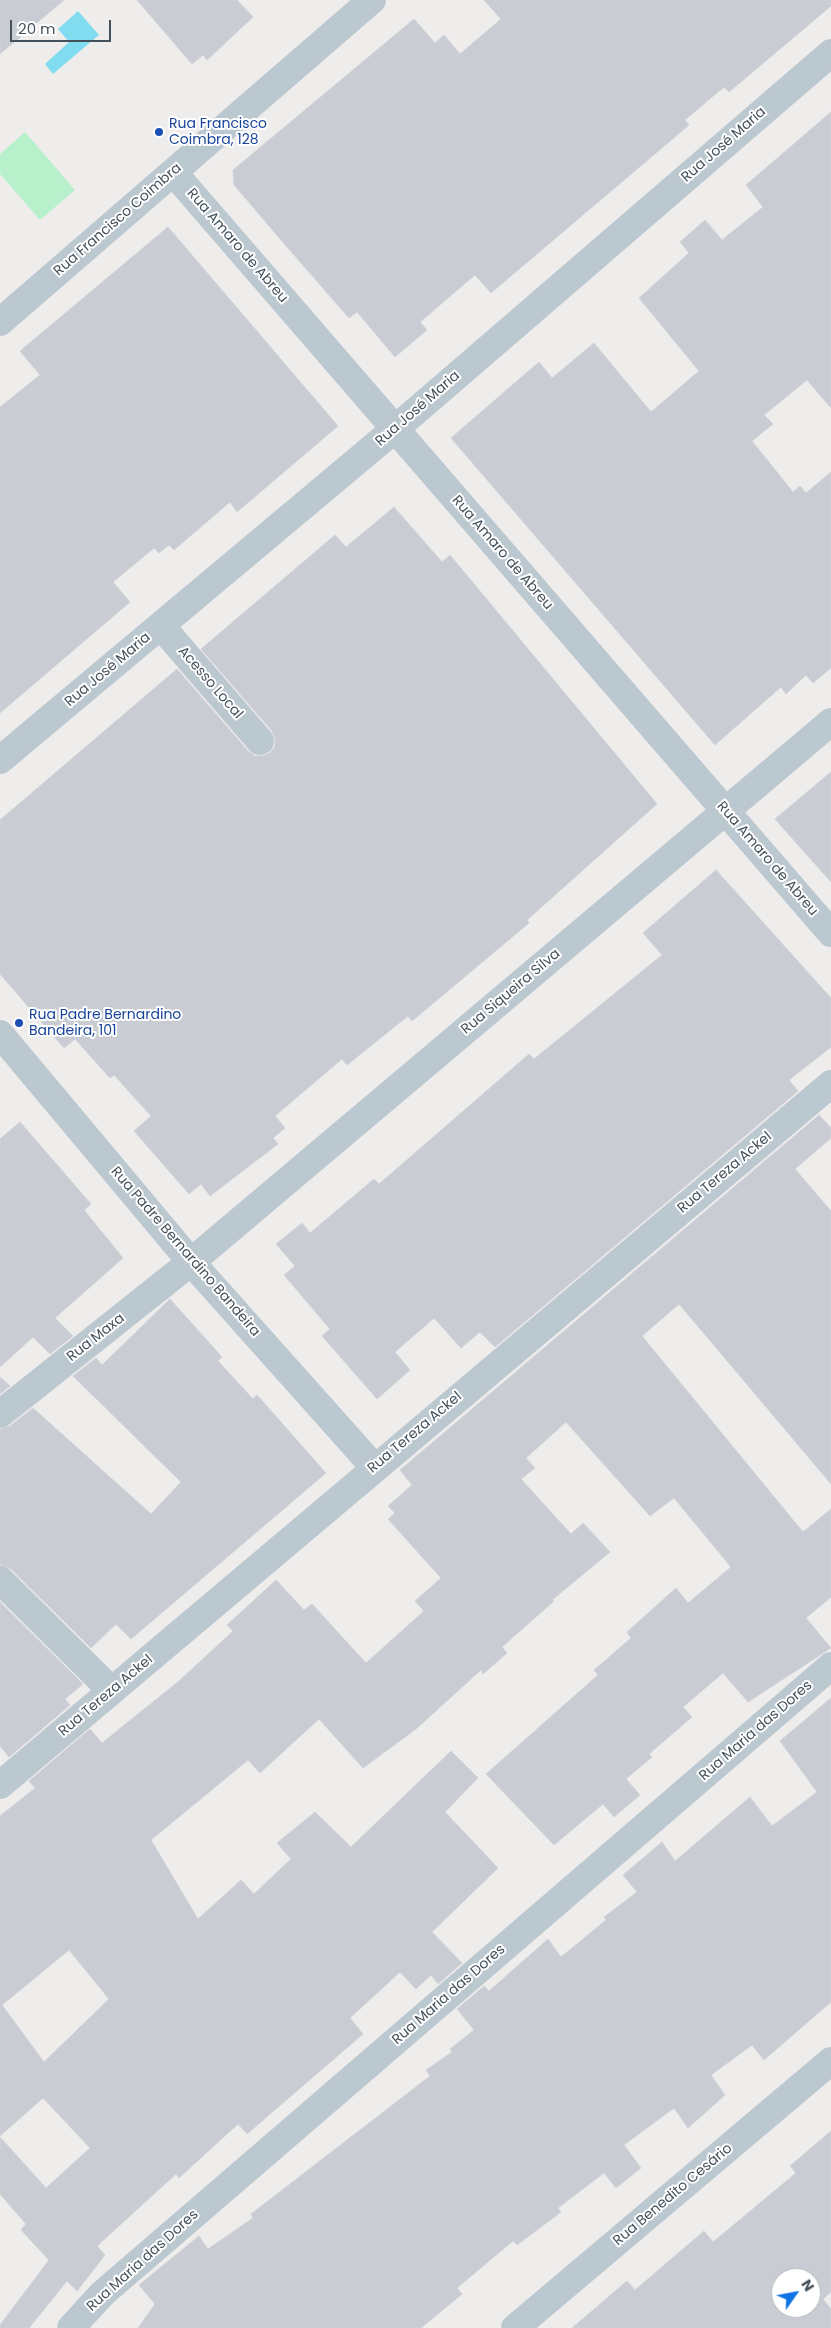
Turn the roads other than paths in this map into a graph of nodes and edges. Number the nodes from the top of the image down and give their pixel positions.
1 (372, 0) edge
2 (831, 52) edge
3 (173, 172) junction
4 (0, 322) edge
5 (395, 429) junction
6 (161, 626) junction
7 (831, 722) edge
8 (260, 741) dead end
9 (0, 760) edge
10 (725, 811) junction
11 (831, 933) edge
12 (0, 1034) edge
13 (831, 1084) edge
14 (191, 1262) junction
15 (0, 1414) edge
16 (374, 1468) junction
17 (0, 1580) edge
18 (831, 1666) edge
19 (112, 1691) junction
20 (0, 1785) edge
21 (831, 2061) edge
22 (71, 2328) edge
23 (515, 2328) edge

1 - 3 street, Rua Francisco Coimbra
2 - 5 street, Rua José Maria
3 - 4 street, Rua Francisco Coimbra
3 - 5 street, Rua Amaro de Abreu
5 - 6 street, Rua José Maria
5 - 10 street, Rua Amaro de Abreu
6 - 8 street, Acesso Local
6 - 9 street, Rua José Maria
7 - 10 street, Rua Siqueira Silva
10 - 11 street, Rua Amaro de Abreu
10 - 14 street, Rua Siqueira Silva
12 - 14 street, Rua Padre Bernardino Bandeira
13 - 16 street, Rua Tereza Ackel
14 - 15 street, Rua Maxa
14 - 16 street, Rua Padre Bernardino Bandeira
16 - 19 street, Rua Tereza Ackel
17 - 19 street
18 - 22 street, Rua Maria das Dores
19 - 20 street, Rua Tereza Ackel
21 - 23 street, Rua Benedito Cesário

